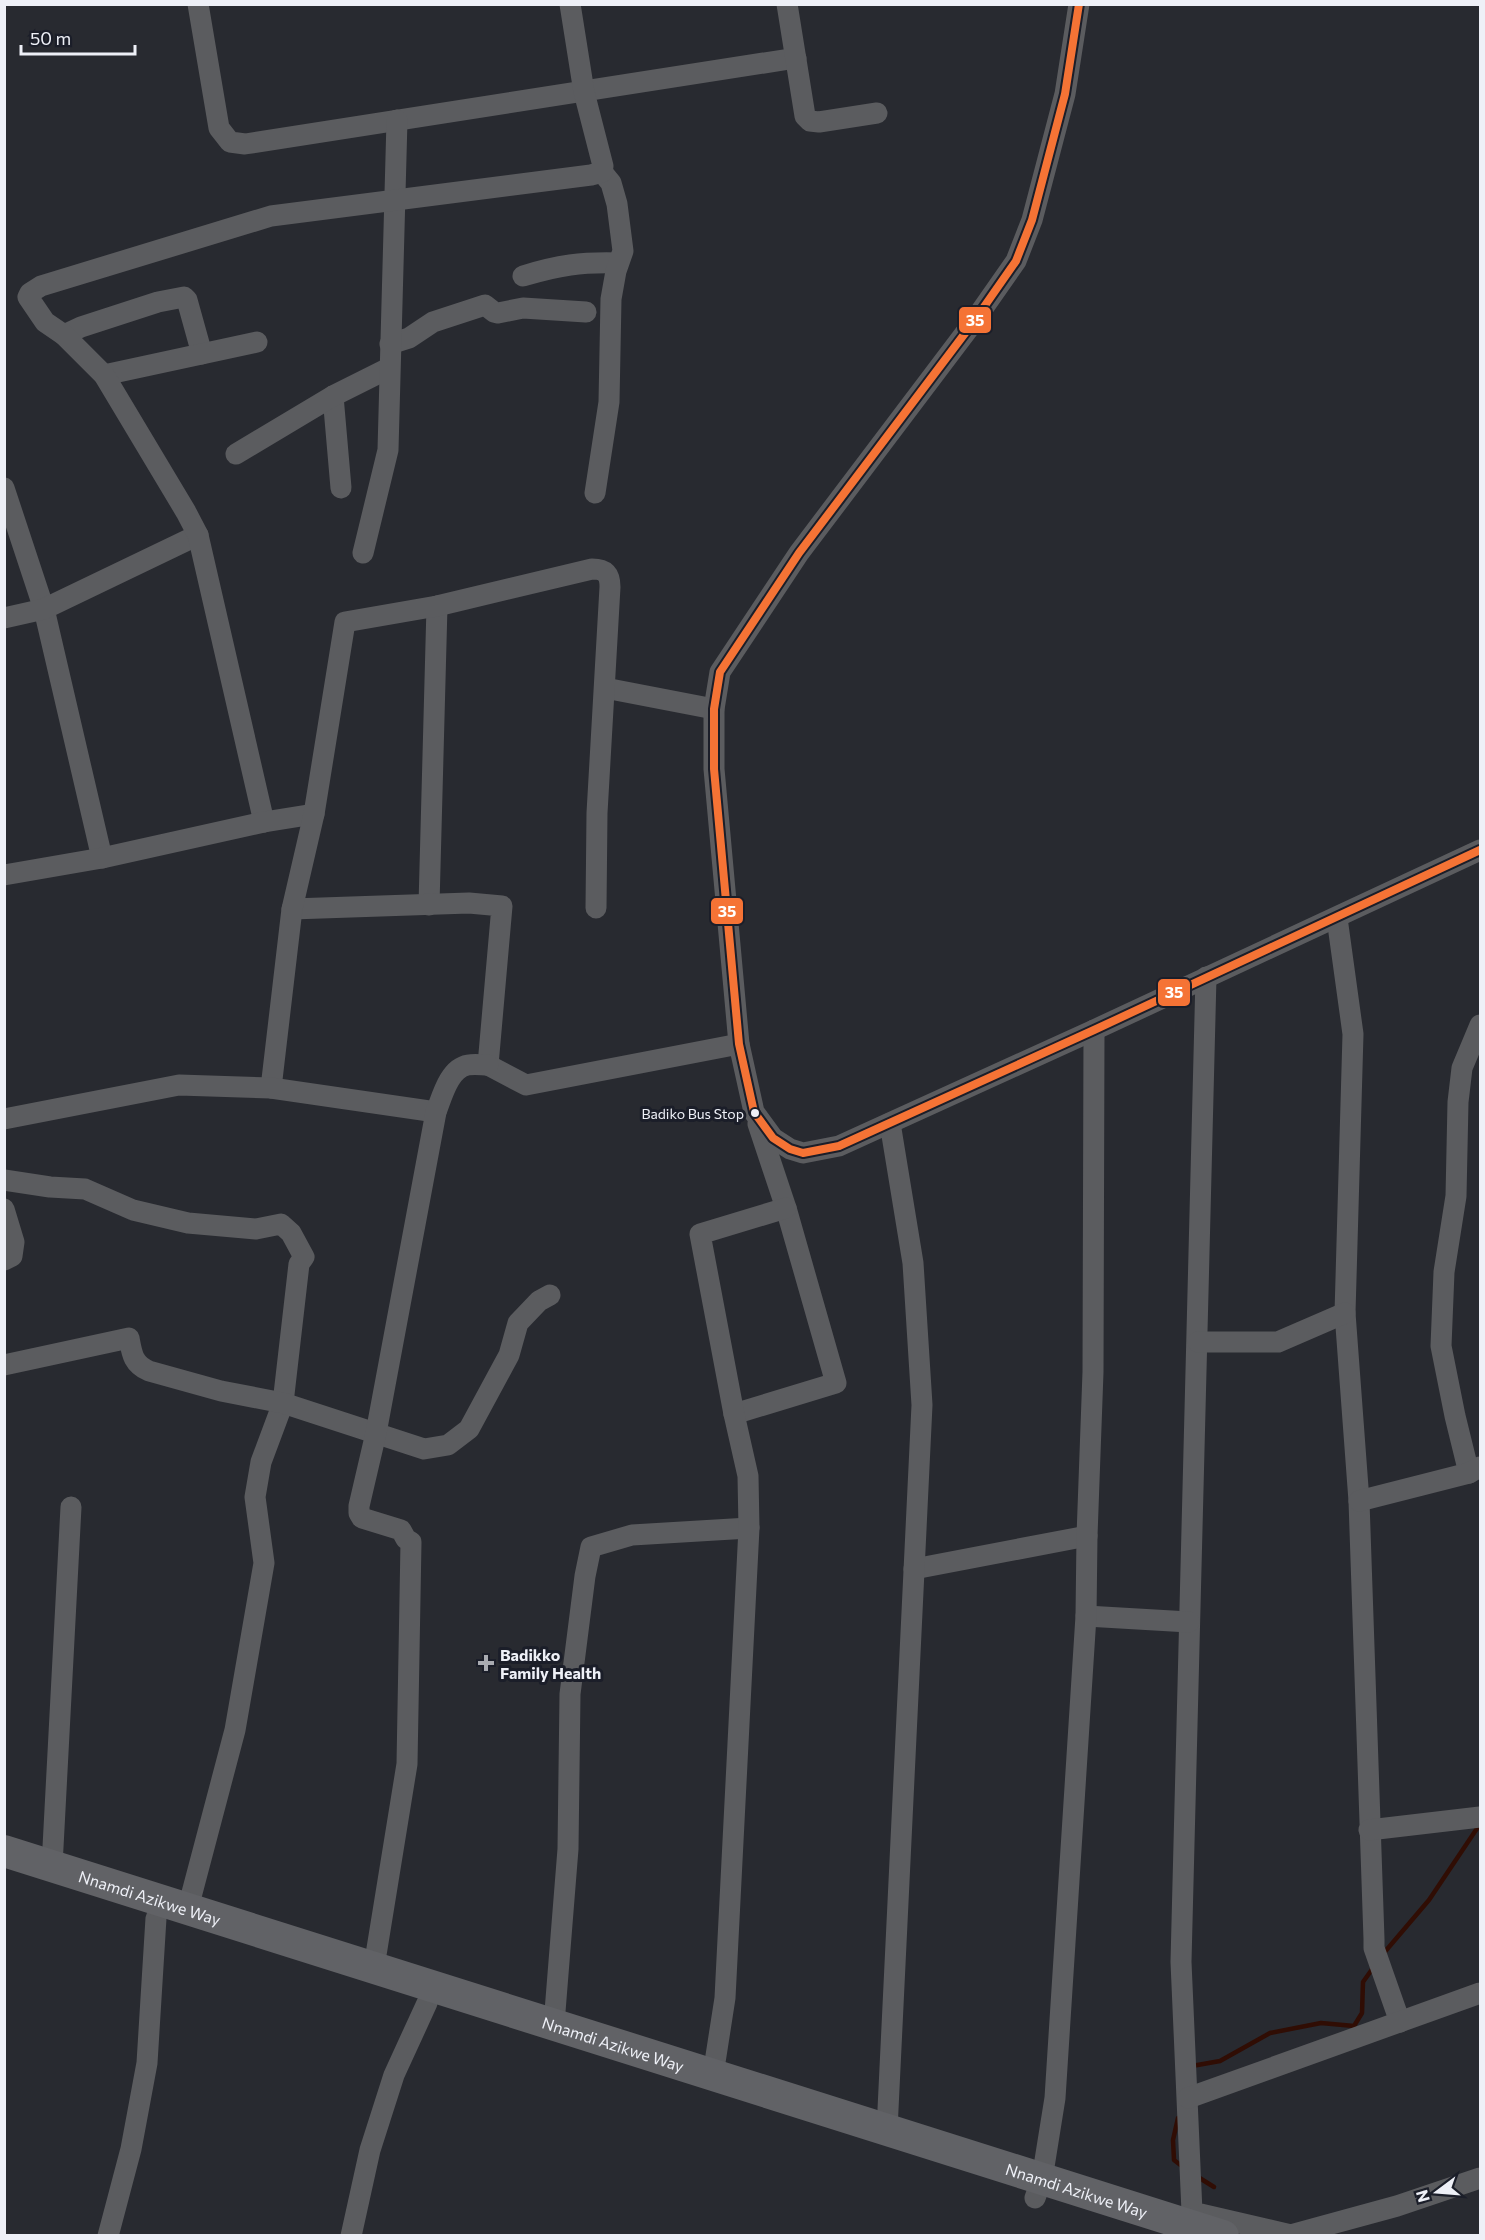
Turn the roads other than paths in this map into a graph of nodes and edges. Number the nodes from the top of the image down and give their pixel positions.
1 (198, 4) edge
2 (570, 4) edge
3 (787, 4) edge
4 (1079, 4) edge
5 (796, 58) junction
6 (584, 92) junction
7 (877, 113) dead end
8 (398, 120) junction
9 (602, 172) junction
10 (397, 199) junction
11 (618, 263) junction
12 (523, 276) dead end
13 (586, 312) dead end
14 (64, 335) junction
15 (257, 342) dead end
16 (390, 344) junction
17 (202, 354) junction
18 (389, 368) junction
19 (104, 375) junction
20 (333, 396) junction
21 (236, 454) dead end
22 (4, 488) edge
23 (341, 488) dead end
24 (595, 494) dead end
25 (198, 535) junction
26 (363, 553) dead end
27 (437, 606) junction
28 (44, 609) junction
29 (4, 618) edge
30 (605, 688) junction
31 (714, 709) junction
32 (314, 814) junction
33 (264, 822) junction
34 (1480, 850) edge
35 (102, 858) junction
36 (4, 875) edge
37 (429, 905) junction
38 (596, 908) dead end
39 (292, 909) junction
40 (1337, 918) junction
41 (1206, 977) junction
42 (1480, 1025) edge
43 (1094, 1030) junction
44 (739, 1044) junction
45 (488, 1065) junction
46 (271, 1088) junction
47 (436, 1112) junction
48 (754, 1112) junction
49 (4, 1119) edge
50 (890, 1123) junction
51 (4, 1180) edge
52 (786, 1208) junction
53 (4, 1209) edge
54 (4, 1260) edge
55 (550, 1295) dead end
56 (1345, 1313) junction
57 (1198, 1342) junction
58 (4, 1365) edge
59 (283, 1403) junction
60 (734, 1414) junction
61 (376, 1433) junction
62 (1475, 1470) edge
63 (1359, 1501) junction
64 (70, 1507) dead end
65 (749, 1528) junction
66 (1087, 1536) junction
67 (914, 1569) junction
68 (1086, 1616) junction
69 (1189, 1622) junction
70 (1475, 1818) edge
71 (1369, 1830) junction
72 (4, 1851) edge
73 (52, 1866) junction
74 (4, 1871) edge
75 (188, 1908) junction
76 (156, 1917) junction
77 (374, 1967) junction
78 (1480, 1993) edge
79 (427, 2003) junction
80 (1400, 2022) junction
81 (554, 2024) junction
82 (713, 2075) junction
83 (1188, 2098) junction
84 (887, 2130) junction
85 (1480, 2178) edge
86 (1039, 2189) junction
87 (108, 2235) edge
88 (351, 2235) edge
89 (1155, 2235) edge
90 (1223, 2235) edge

1 - 8 street
2 - 6 street
3 - 5 street
4 - 31 street
5 - 6 street
5 - 7 street
6 - 8 street
6 - 9 street
8 - 10 street
9 - 10 street
9 - 11 street
10 - 14 street
10 - 16 street
11 - 12 street
11 - 24 street
13 - 16 street
14 - 17 street
14 - 19 street
15 - 17 street
16 - 18 street
17 - 19 street
18 - 20 street
18 - 26 street
19 - 25 street
20 - 21 street
20 - 23 street
22 - 28 street
25 - 28 street
25 - 33 street
27 - 30 street
27 - 32 street
27 - 37 street
28 - 29 street
28 - 35 street
30 - 31 street
30 - 38 street
31 - 44 street
32 - 33 street
32 - 39 street
33 - 35 street
34 - 40 street
35 - 36 street
37 - 39 street
37 - 45 street
39 - 46 street
40 - 41 street
40 - 56 street
41 - 43 street
41 - 57 street
42 - 62 street
43 - 50 street
43 - 66 street
44 - 45 street
44 - 48 street
45 - 47 street
46 - 47 street
46 - 49 street
47 - 61 street
48 - 50 street
48 - 52 street
50 - 67 street
51 - 59 street
52 - 60 street
52 - 60 street
53 - 54 street
55 - 61 street
56 - 57 street
56 - 63 street
57 - 69 street
58 - 59 street
59 - 61 street
59 - 75 street
60 - 65 street
61 - 77 street
62 - 63 street
63 - 71 street
64 - 73 street
65 - 81 street
65 - 82 street
66 - 67 street
66 - 68 street
67 - 84 street
68 - 69 street
68 - 86 street
69 - 83 street
70 - 71 street
71 - 80 street
72 - 73 highway, Nnamdi Azikwe Way
73 - 75 highway, Nnamdi Azikwe Way
74 - 76 highway, Nnamdi Azikwe Way
75 - 77 highway, Nnamdi Azikwe Way
76 - 79 highway, Nnamdi Azikwe Way
76 - 87 street
77 - 81 highway, Nnamdi Azikwe Way
78 - 80 street
79 - 86 highway, Nnamdi Azikwe Way
79 - 88 street
80 - 83 street
81 - 82 highway, Nnamdi Azikwe Way
82 - 84 highway, Nnamdi Azikwe Way
83 - 85 street
84 - 86 highway, Nnamdi Azikwe Way
86 - 89 highway, Nnamdi Azikwe Way
86 - 90 highway, Nnamdi Azikwe Way

